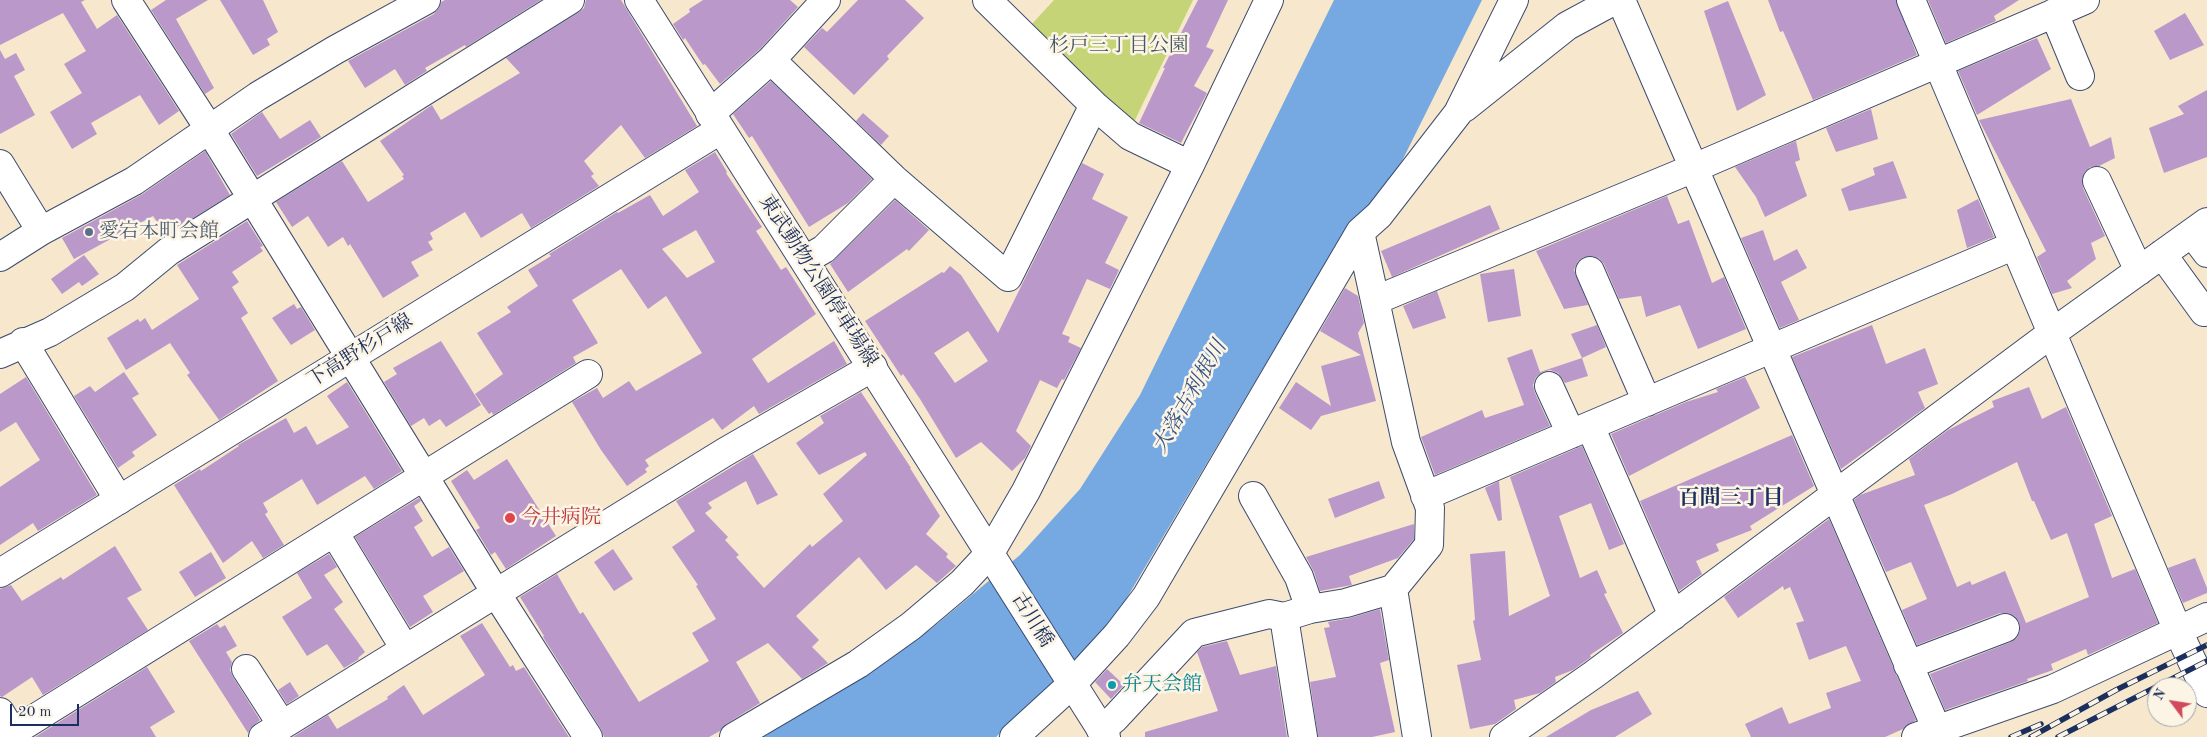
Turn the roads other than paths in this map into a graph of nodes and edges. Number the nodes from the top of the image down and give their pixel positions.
1 (126, 0) edge
2 (426, 0) edge
3 (570, 0) edge
4 (640, 0) edge
5 (987, 0) edge
6 (1269, 0) edge
7 (1514, 0) edge
8 (1615, 0) edge
9 (1621, 0) edge
10 (1911, 0) edge
11 (2085, 0) edge
12 (815, 4) edge
13 (2054, 13) junction
14 (771, 60) junction
15 (1938, 63) junction
16 (2080, 76) dead end
17 (1094, 105) junction
18 (1458, 113) junction
19 (715, 122) junction
20 (210, 130) junction
21 (0, 164) edge
22 (1190, 165) junction
23 (1694, 168) junction
24 (894, 179) junction
25 (2097, 181) dead end
26 (253, 200) junction
27 (41, 231) junction
28 (1360, 232) junction
29 (2202, 236) edge
30 (2015, 245) junction
31 (2162, 254) junction
32 (0, 257) edge
33 (805, 260) junction
34 (1590, 271) dead end
35 (2139, 271) junction
36 (1376, 300) junction
37 (2204, 312) dead end
38 (2052, 333) junction
39 (8, 344) edge
40 (1772, 348) junction
41 (352, 357) junction
42 (872, 367) junction
43 (588, 374) dead end
44 (1549, 386) dead end
45 (1646, 402) junction
46 (1580, 430) junction
47 (424, 476) junction
48 (1835, 495) junction
49 (1253, 496) dead end
50 (1425, 496) junction
51 (119, 500) junction
52 (334, 532) junction
53 (993, 557) junction
54 (0, 573) edge
55 (1393, 589) junction
56 (496, 593) junction
57 (1310, 609) junction
58 (1673, 616) junction
59 (1284, 617) junction
60 (2207, 617) edge
61 (2005, 628) dead end
62 (2178, 631) junction
63 (405, 649) junction
64 (1908, 665) junction
65 (246, 669) dead end
66 (1070, 681) junction
67 (2207, 693) edge
68 (8, 730) edge
69 (272, 731) edge
70 (1104, 734) edge
71 (1926, 734) edge
72 (588, 737) edge
73 (734, 737) edge
74 (1014, 737) edge
75 (1303, 737) edge
76 (1417, 737) edge
77 (1504, 737) edge

1 - 20 street
2 - 20 street
3 - 26 street
4 - 19 street, 東武動物公園停車場線
5 - 17 street
6 - 22 street
7 - 18 street
8 - 18 street
9 - 23 street
10 - 15 street
11 - 13 street
12 - 14 street, 下高野杉戸線
13 - 15 street
13 - 16 street
14 - 19 street, 下高野杉戸線
14 - 24 street
15 - 23 street
15 - 30 street
17 - 22 street
17 - 24 street
18 - 28 street
19 - 33 street, 東武動物公園停車場線
19 - 41 street, 下高野杉戸線
20 - 26 street
20 - 27 street
21 - 27 street
22 - 53 street
23 - 36 street
23 - 40 street
24 - 33 street
25 - 35 street
26 - 39 street
26 - 41 street
27 - 32 street
28 - 36 street
28 - 66 street
29 - 31 street
30 - 38 street
30 - 40 street
31 - 35 street
31 - 37 street
33 - 42 street, 東武動物公園停車場線
34 - 45 street
35 - 38 street
36 - 50 street
38 - 48 street
38 - 62 street
39 - 51 street
40 - 45 street
40 - 48 street
41 - 47 street
41 - 51 street, 下高野杉戸線
42 - 53 street, 東武動物公園停車場線
42 - 56 street
43 - 47 street
44 - 46 street
45 - 46 street
46 - 50 street
46 - 58 street
47 - 52 street
47 - 56 street
48 - 58 street
48 - 64 street
49 - 57 street
50 - 55 street
51 - 54 street, 下高野杉戸線
52 - 63 street
52 - 68 street
53 - 66 street, 古川橋
53 - 73 street
55 - 57 street
55 - 76 street
56 - 63 street
56 - 72 street
57 - 59 street
58 - 77 street
59 - 70 street
59 - 75 street
60 - 62 street
61 - 64 street
62 - 67 street
62 - 71 street
63 - 69 street
64 - 71 street
65 - 69 street
66 - 70 street
66 - 74 street

